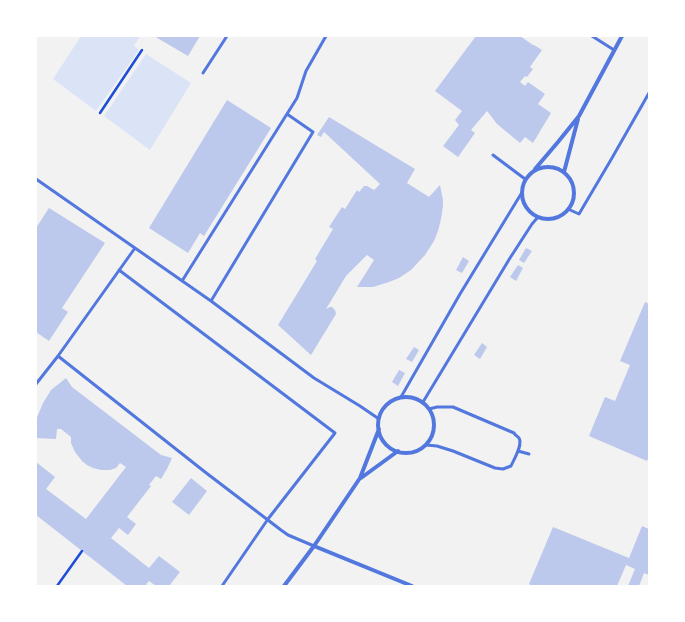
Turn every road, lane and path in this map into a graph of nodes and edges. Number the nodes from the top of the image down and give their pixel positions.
1 (227, 36) edge
2 (326, 36) edge
3 (592, 36) edge
4 (622, 36) edge
5 (142, 50) dead end
6 (614, 50) junction
7 (203, 73) dead end
8 (649, 93) edge
9 (100, 113) dead end
10 (288, 114) junction
11 (579, 116) junction
12 (493, 155) dead end
13 (533, 171) junction
14 (564, 172) junction
15 (36, 179) edge
16 (525, 179) junction
17 (522, 194) junction
18 (568, 209) junction
19 (538, 217) junction
20 (135, 248) junction
21 (120, 270) junction
22 (182, 281) junction
23 (211, 301) junction
24 (58, 356) junction
25 (36, 384) edge
26 (402, 397) junction
27 (423, 402) junction
28 (429, 409) junction
29 (379, 419) junction
30 (379, 429) junction
31 (426, 445) junction
32 (398, 451) junction
33 (518, 451) junction
34 (529, 454) dead end
35 (360, 478) junction
36 (268, 519) junction
37 (314, 546) junction
38 (82, 551) dead end
39 (57, 586) edge
40 (222, 586) edge
41 (284, 586) edge
42 (412, 586) edge

1 - 7 lane
2 - 10 lane
3 - 6 lane
4 - 6 street
5 - 9 path
6 - 11 street
8 - 18 lane
10 - 22 lane
10 - 23 lane
11 - 13 street
11 - 14 street
12 - 16 lane
13 - 14 street
13 - 16 street
14 - 18 street
15 - 20 lane
16 - 17 street
17 - 19 street
17 - 26 lane
18 - 19 street
19 - 27 lane
20 - 21 lane
20 - 22 lane
21 - 24 lane
21 - 36 lane
22 - 23 lane
23 - 29 lane
24 - 25 lane
24 - 36 lane
26 - 27 street
26 - 29 street
27 - 28 street
28 - 31 street
28 - 33 lane
29 - 30 street
30 - 32 street
30 - 35 street
31 - 32 street
31 - 33 lane
32 - 35 street
33 - 34 lane
35 - 37 street
36 - 37 lane
36 - 40 lane
37 - 41 street
37 - 42 street
38 - 39 path

